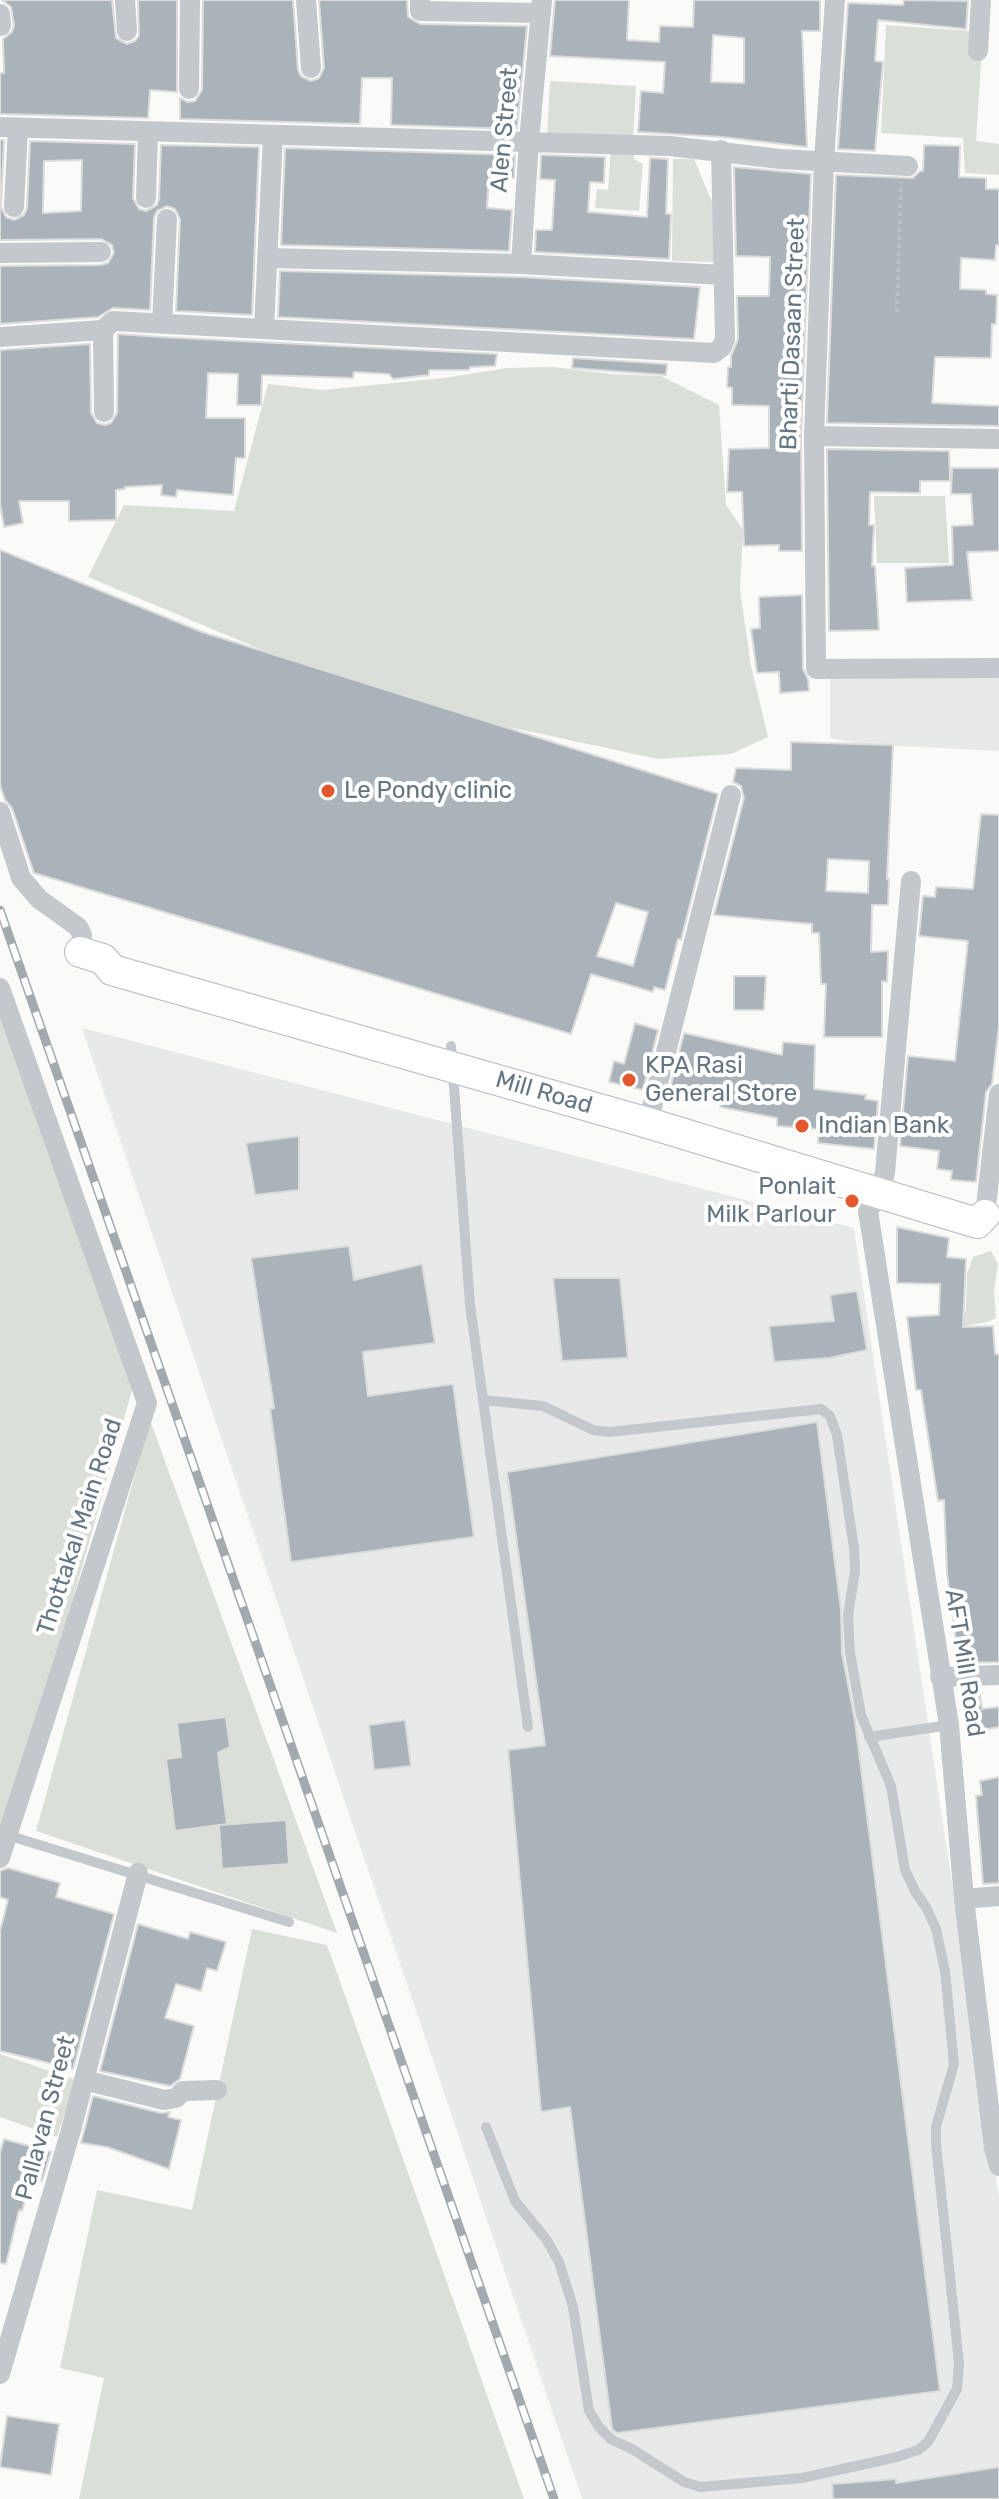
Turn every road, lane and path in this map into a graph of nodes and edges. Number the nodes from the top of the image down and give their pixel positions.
1 (125, 0) edge
2 (190, 0) edge
3 (306, 0) edge
4 (420, 0) edge
5 (835, 0) edge
6 (981, 0) edge
7 (542, 6) edge
8 (0, 14) edge
9 (1, 26) edge
10 (127, 31) dead end
11 (978, 51) dead end
12 (311, 68) dead end
13 (189, 89) dead end
14 (9, 127) edge
15 (148, 131) junction
16 (273, 135) junction
17 (529, 141) junction
18 (721, 150) junction
19 (824, 161) junction
20 (905, 166) joint
21 (146, 198) dead end
22 (14, 207) dead end
23 (167, 219) dead end
24 (101, 252) dead end
25 (0, 253) edge
26 (268, 258) junction
27 (521, 264) junction
28 (723, 275) junction
29 (897, 312) dead end
30 (162, 324) junction
31 (264, 329) junction
32 (103, 330) junction
33 (0, 337) edge
34 (104, 412) dead end
35 (814, 436) junction
36 (999, 439) edge
37 (999, 668) edge
38 (731, 795) dead end
39 (0, 812) edge
40 (911, 881) dead end
41 (91, 955) joint
42 (0, 988) edge
43 (452, 1057) junction
44 (999, 1094) edge
45 (650, 1114) junction
46 (882, 1182) junction
47 (992, 1217) edge
48 (483, 1400) junction
49 (999, 1675) edge
50 (940, 1677) junction
51 (949, 1725) junction
52 (528, 1727) dead end
53 (869, 1737) junction
54 (7, 1835) junction
55 (0, 1858) edge
56 (138, 1873) junction
57 (999, 1896) edge
58 (964, 1899) junction
59 (289, 1922) dead end
60 (990, 2024) edge
61 (84, 2080) junction
62 (217, 2090) dead end
63 (486, 2127) dead end
64 (997, 2154) edge
65 (0, 2374) edge

1 - 10 street
2 - 13 street
3 - 12 street
4 - 7 street
5 - 19 street, Bharti Dasaan Street
6 - 11 street
7 - 17 street, Alen Street
8 - 9 street
14 - 15 street
14 - 22 street
15 - 16 street
15 - 21 street
16 - 17 street
16 - 26 street
17 - 18 street
17 - 27 street, Alen Street
18 - 19 street
18 - 28 street
19 - 20 street
19 - 35 street, Bharti Dasaan Street
20 - 29 path
23 - 30 street
24 - 25 street
26 - 27 street
26 - 31 street
27 - 28 street
28 - 31 street
30 - 31 street
30 - 32 street
32 - 33 street
32 - 34 street
35 - 36 street
35 - 37 street, Bharti Dasaan Street
38 - 45 street
39 - 41 street
40 - 46 street, AFT Mill Road
41 - 43 main road, Mill Road
42 - 54 street, Thottakal Main Road
43 - 45 main road, Mill Road
43 - 48 lane
44 - 47 street
45 - 46 main road, Mill Road
46 - 47 main road, Mill Road
46 - 50 street, AFT Mill Road
48 - 52 lane
48 - 53 lane
49 - 50 street
50 - 51 street, AFT Mill Road
51 - 53 lane
51 - 58 street, AFT Mill Road
53 - 63 lane
54 - 55 street, Thottakal Main Road
54 - 56 lane
56 - 59 lane
56 - 61 street, Pallavan Street
57 - 58 street
58 - 60 street, AFT Mill Road
60 - 64 street, AFT Mill Road
61 - 62 street
61 - 65 street, Pallavan Street

